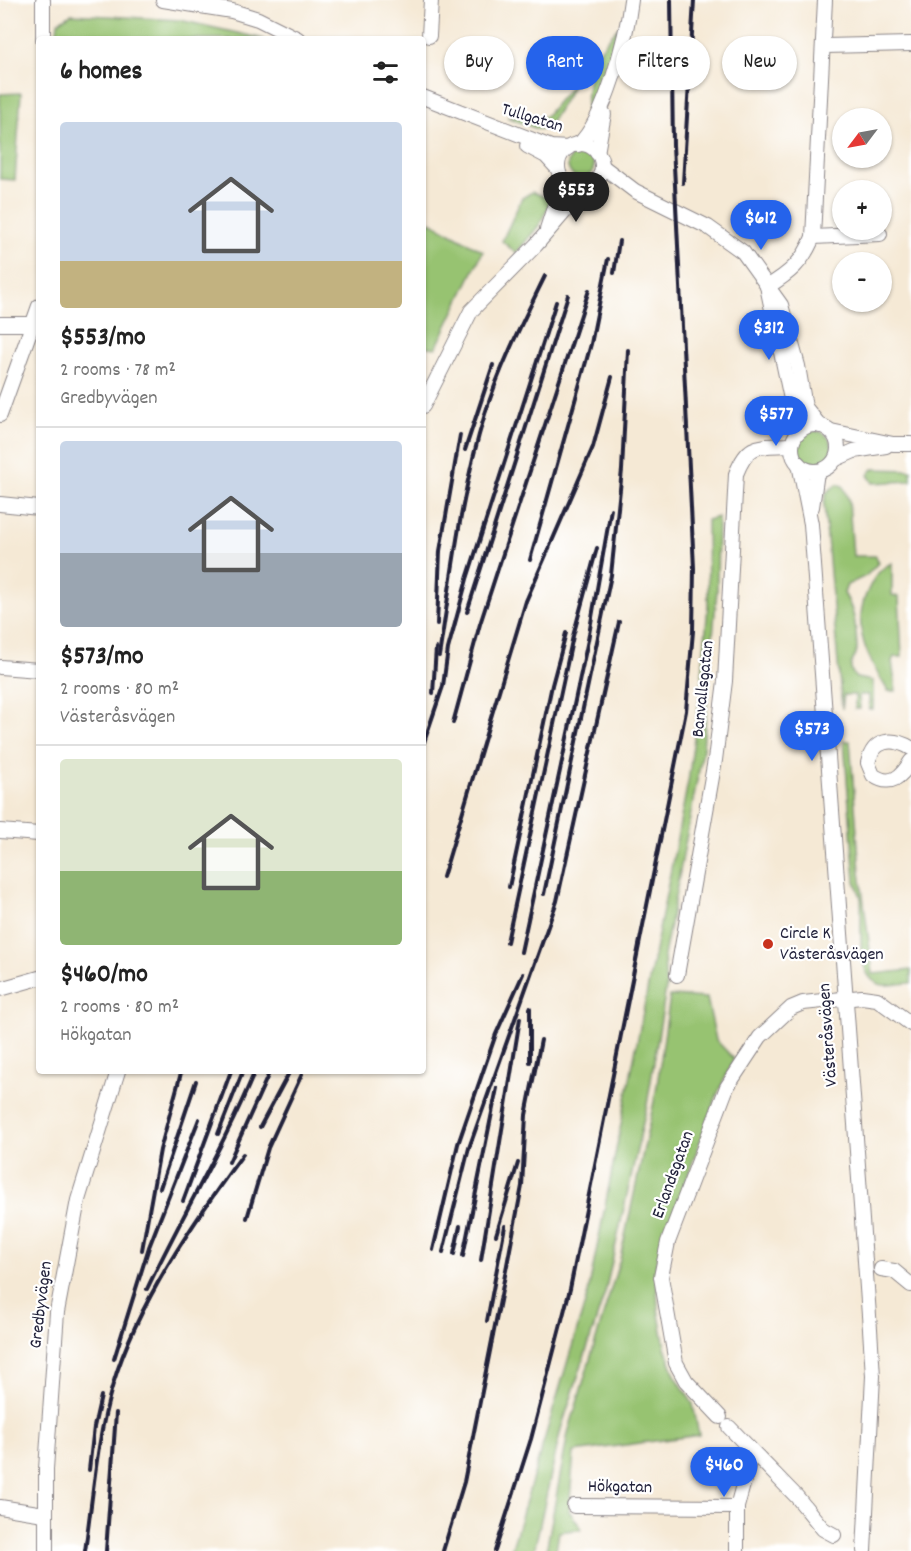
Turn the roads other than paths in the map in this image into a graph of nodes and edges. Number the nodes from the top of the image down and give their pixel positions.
1 (43, 0) edge
2 (163, 0) edge
3 (431, 0) edge
4 (631, 0) edge
5 (825, 0) edge
6 (232, 5) edge
7 (43, 36) edge
8 (292, 36) edge
9 (429, 36) dead end
10 (911, 44) edge
11 (825, 46) junction
12 (609, 86) junction
13 (426, 98) edge
14 (485, 123) junction
15 (573, 146) junction
16 (599, 160) junction
17 (560, 175) junction
18 (588, 187) junction
19 (635, 191) junction
20 (544, 236) junction
21 (832, 236) edge
22 (813, 237) junction
23 (768, 287) junction
24 (36, 317) edge
25 (0, 324) edge
26 (34, 324) junction
27 (426, 400) edge
28 (0, 415) edge
29 (826, 428) junction
30 (798, 432) junction
31 (894, 444) junction
32 (911, 444) edge
33 (792, 446) junction
34 (836, 459) junction
35 (798, 464) junction
36 (817, 471) junction
37 (0, 504) edge
38 (36, 508) edge
39 (811, 524) junction
40 (0, 667) edge
41 (36, 670) edge
42 (911, 748) edge
43 (911, 761) edge
44 (0, 831) edge
45 (36, 834) edge
46 (677, 975) dead end
47 (36, 979) edge
48 (0, 989) edge
49 (845, 999) junction
50 (911, 1024) edge
51 (117, 1074) edge
52 (881, 1269) dead end
53 (911, 1285) edge
54 (752, 1451) junction
55 (574, 1506) dead end
56 (0, 1507) edge
57 (737, 1508) junction
58 (44, 1514) junction
59 (834, 1535) dead end
60 (865, 1549) edge
61 (46, 1551) edge
62 (737, 1551) edge

1 - 7 street
2 - 6 street
3 - 9 street
4 - 12 street
5 - 11 street
6 - 8 street
10 - 11 street
11 - 22 street
12 - 15 street
12 - 16 street
13 - 14 street, Tullgatan
14 - 15 street, Tullgatan
14 - 17 street, Tullgatan
15 - 16 street
15 - 17 street
16 - 18 street
16 - 19 street
17 - 18 street
17 - 20 street
18 - 19 street
18 - 20 street
19 - 23 street
20 - 27 street
21 - 22 street
22 - 23 street
23 - 29 street
23 - 30 street
24 - 26 street
25 - 26 street
26 - 28 street
29 - 30 street
29 - 31 street
29 - 34 street
30 - 33 street
31 - 32 street
31 - 34 street
33 - 35 street
33 - 46 street, Banvallsgatan
34 - 36 street
35 - 36 street
35 - 39 street, Västeråsvägen
36 - 39 street, Västeråsvägen
37 - 38 street
39 - 49 street, Västeråsvägen
40 - 41 street
42 - 43 street
44 - 45 street
47 - 48 street
49 - 50 street, Erlandsgatan
49 - 54 street, Erlandsgatan
49 - 60 street, Västeråsvägen
51 - 58 street, Gredbyvägen
52 - 53 street
54 - 57 street
54 - 59 street, Erlandsgatan
55 - 57 street, Hökgatan
56 - 58 street
57 - 62 street
58 - 61 street, Gredbyvägen

